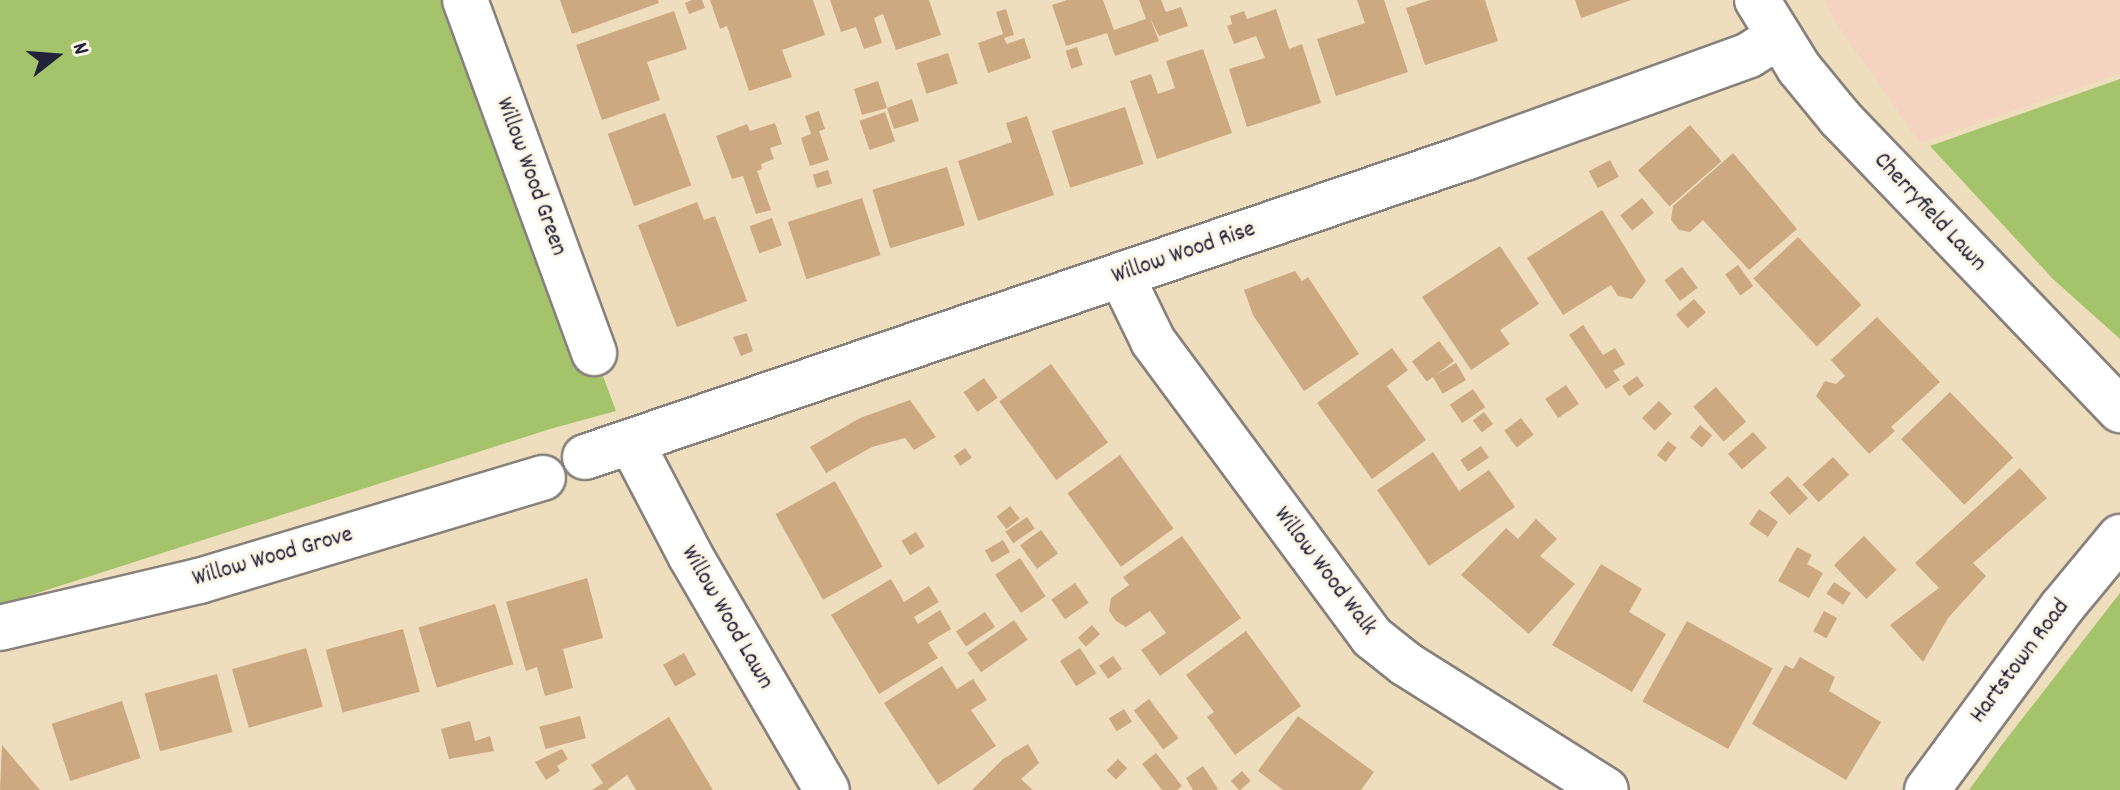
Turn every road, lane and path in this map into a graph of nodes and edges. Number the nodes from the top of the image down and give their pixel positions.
1 (465, 0) edge
2 (1757, 0) edge
3 (1778, 37) junction
4 (1121, 275) junction
5 (594, 353) dead end
6 (2120, 410) edge
7 (631, 442) junction
8 (585, 457) dead end
9 (543, 478) dead end
10 (2120, 537) edge
11 (0, 628) edge
12 (827, 790) edge
13 (1606, 790) edge
14 (1927, 790) edge

1 - 5 street, Willow Wood Green
2 - 3 street, Cherryfield Lawn
3 - 4 street, Willow Wood Rise
3 - 6 street, Cherryfield Lawn
4 - 7 street, Willow Wood Rise
4 - 13 street, Willow Wood Walk
7 - 8 street, Willow Wood Rise
7 - 12 street, Willow Wood Lawn
9 - 11 street, Willow Wood Grove
10 - 14 street, Hartstown Road

